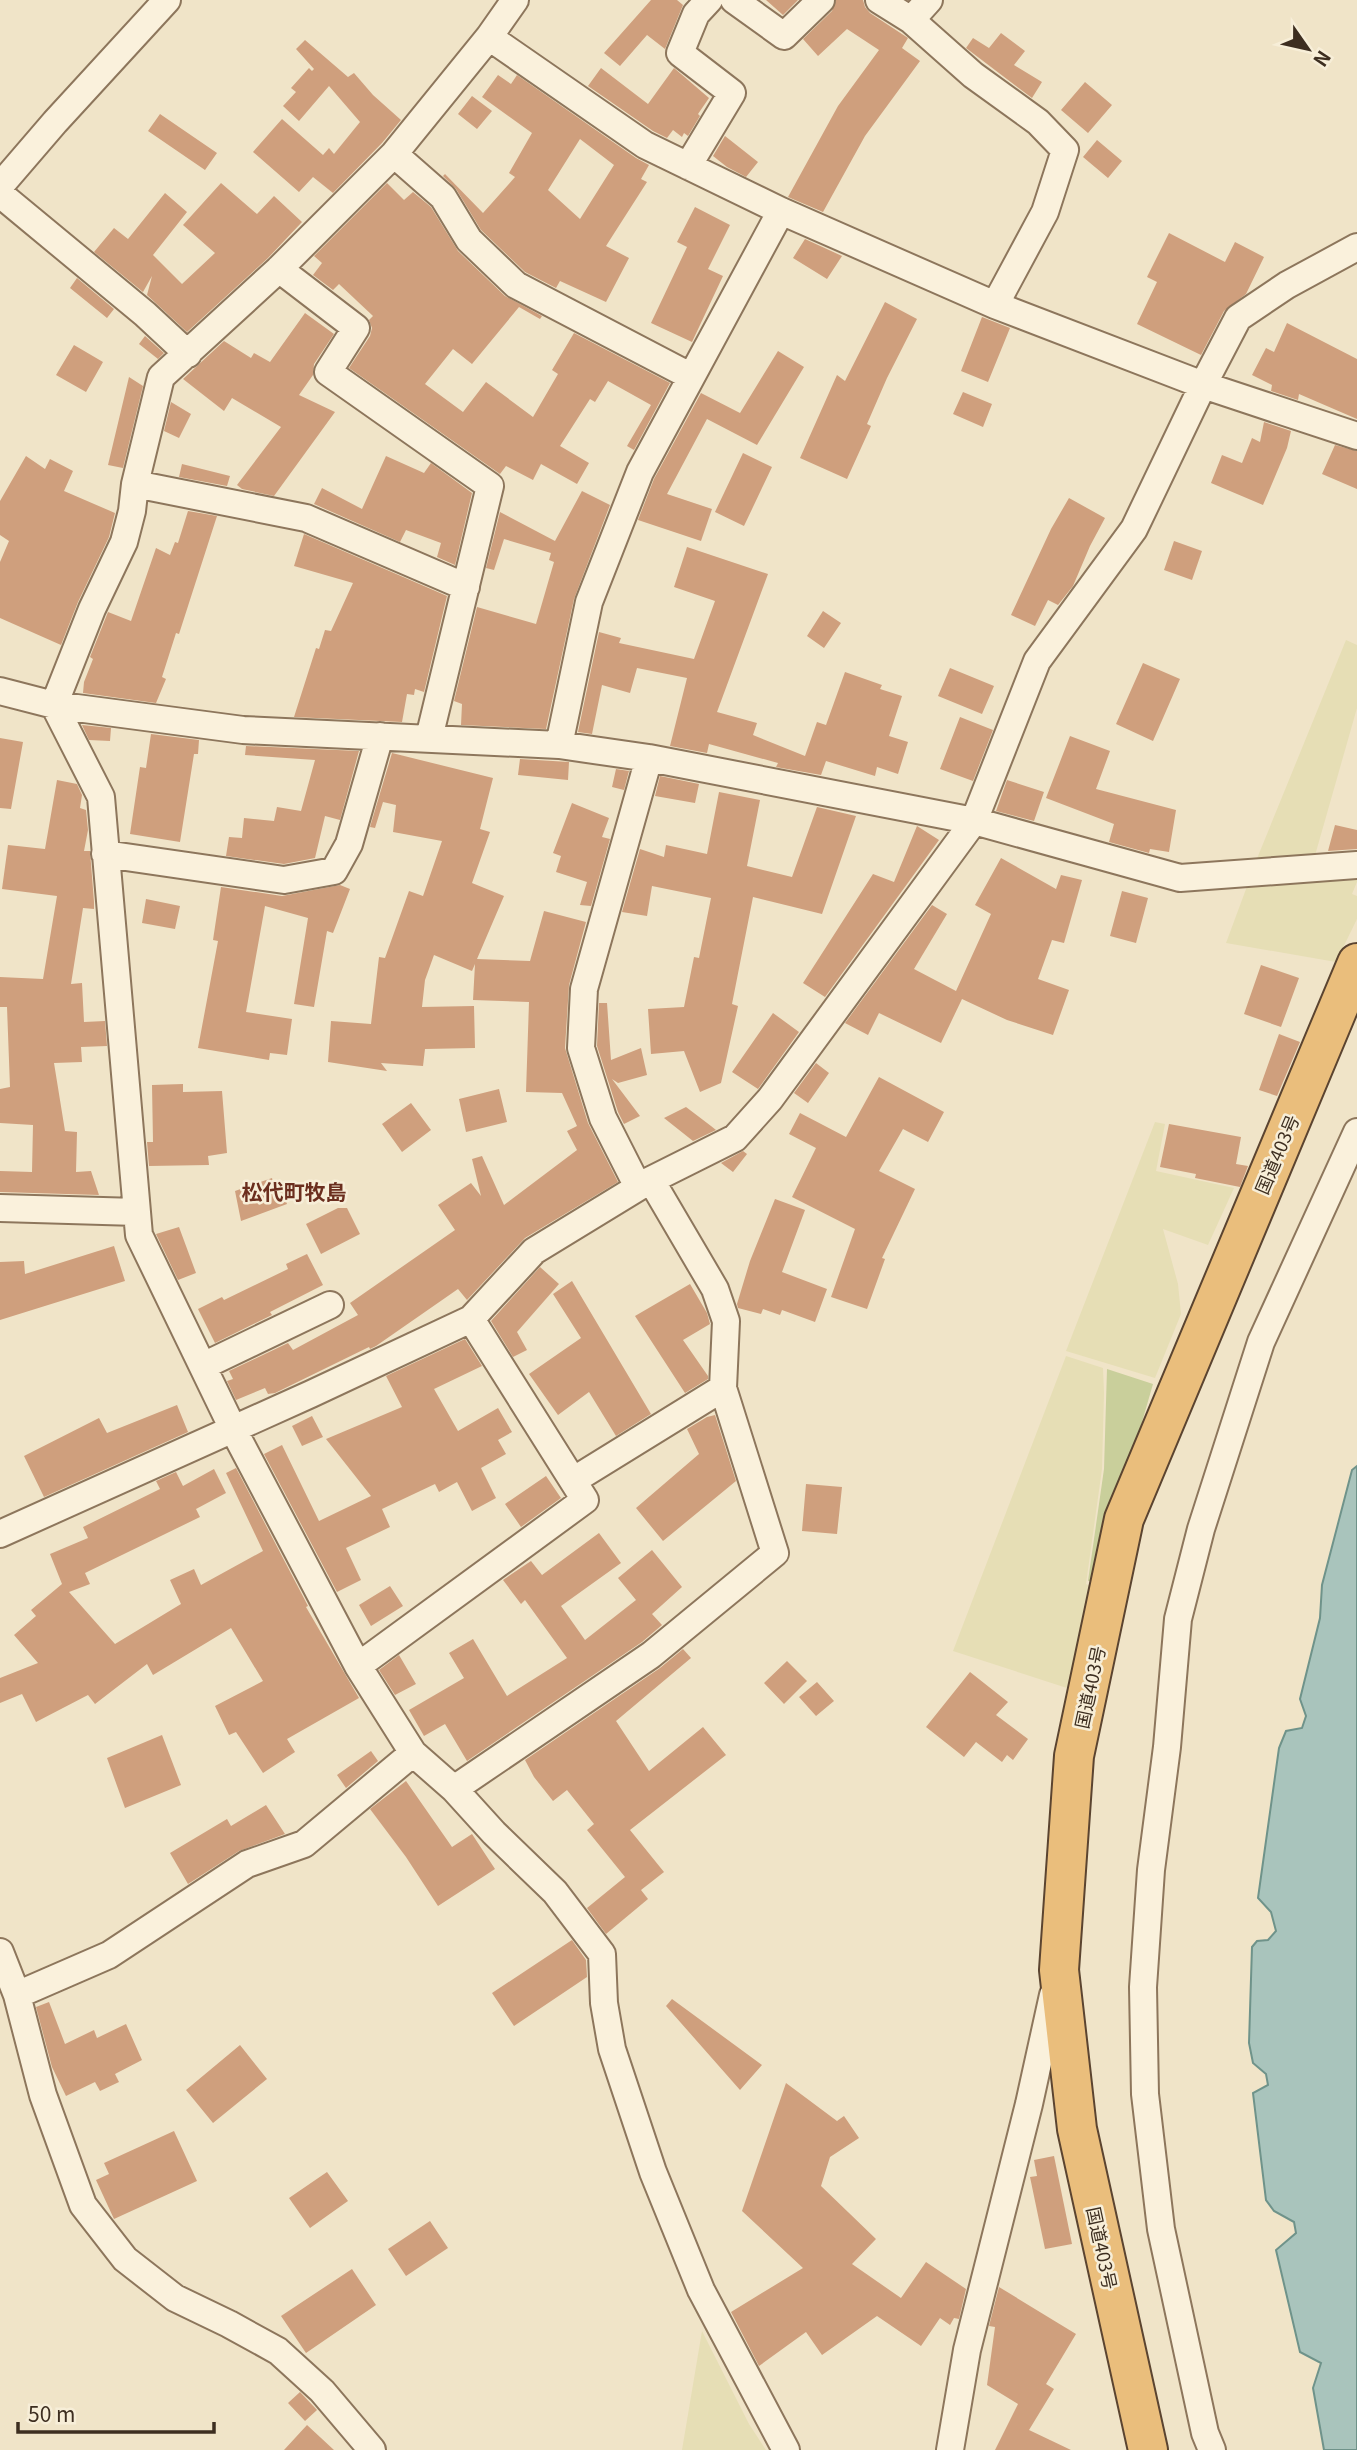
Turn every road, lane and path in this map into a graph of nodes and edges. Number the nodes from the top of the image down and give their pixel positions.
1 (167, 0) edge
2 (515, 0) edge
3 (734, 0) edge
4 (821, 0) edge
5 (879, 0) edge
6 (929, 0) edge
7 (700, 3) edge
8 (911, 20) junction
9 (489, 37) junction
10 (394, 154) junction
11 (688, 166) junction
12 (0, 186) edge
13 (0, 194) edge
14 (780, 211) junction
15 (1357, 247) edge
16 (279, 269) junction
17 (995, 305) junction
18 (188, 354) junction
19 (690, 376) junction
20 (1203, 385) junction
21 (1357, 436) edge
22 (135, 484) junction
23 (466, 587) junction
24 (0, 691) edge
25 (54, 705) junction
26 (380, 736) junction
27 (429, 738) junction
28 (559, 745) junction
29 (649, 758) junction
30 (974, 821) junction
31 (105, 854) junction
32 (1357, 865) edge
33 (1357, 963) edge
34 (1357, 1132) edge
35 (644, 1184) junction
36 (0, 1208) edge
37 (137, 1212) junction
38 (330, 1305) dead end
39 (471, 1318) junction
40 (203, 1366) junction
41 (723, 1388) junction
42 (233, 1429) junction
43 (574, 1480) junction
44 (0, 1534) edge
45 (358, 1666) junction
46 (413, 1754) junction
47 (454, 1789) junction
48 (0, 1952) edge
49 (1059, 1970) junction
50 (17, 1995) junction
51 (372, 2450) edge
52 (786, 2450) edge
53 (950, 2450) edge
54 (1148, 2450) edge
55 (1212, 2450) edge

1 - 12 street
2 - 9 street
3 - 4 street
5 - 8 street
6 - 8 street
7 - 11 street
8 - 17 street
9 - 10 street
9 - 11 street
10 - 16 street
10 - 19 street
11 - 14 street
13 - 18 street
14 - 17 street
14 - 19 street
15 - 20 street
16 - 18 street
16 - 23 street
17 - 20 street
18 - 22 street
19 - 28 street
20 - 21 street
20 - 30 street
22 - 23 street
22 - 25 street
23 - 27 street
24 - 25 street
25 - 26 street
25 - 31 street
26 - 27 street
26 - 31 street
27 - 28 street
28 - 29 street
29 - 30 street
29 - 35 street
30 - 32 street
30 - 35 street
31 - 37 street
33 - 49 highway, 国道403号
34 - 55 street
35 - 39 street
35 - 41 street
36 - 37 street
37 - 40 street
38 - 40 street
39 - 42 street
39 - 43 street
40 - 42 street
41 - 43 street
41 - 47 street
42 - 44 street
42 - 45 street
43 - 45 street
45 - 46 street
46 - 47 street
46 - 50 street
47 - 52 street
48 - 50 street
49 - 53 street
49 - 54 highway, 国道403号
50 - 51 street

